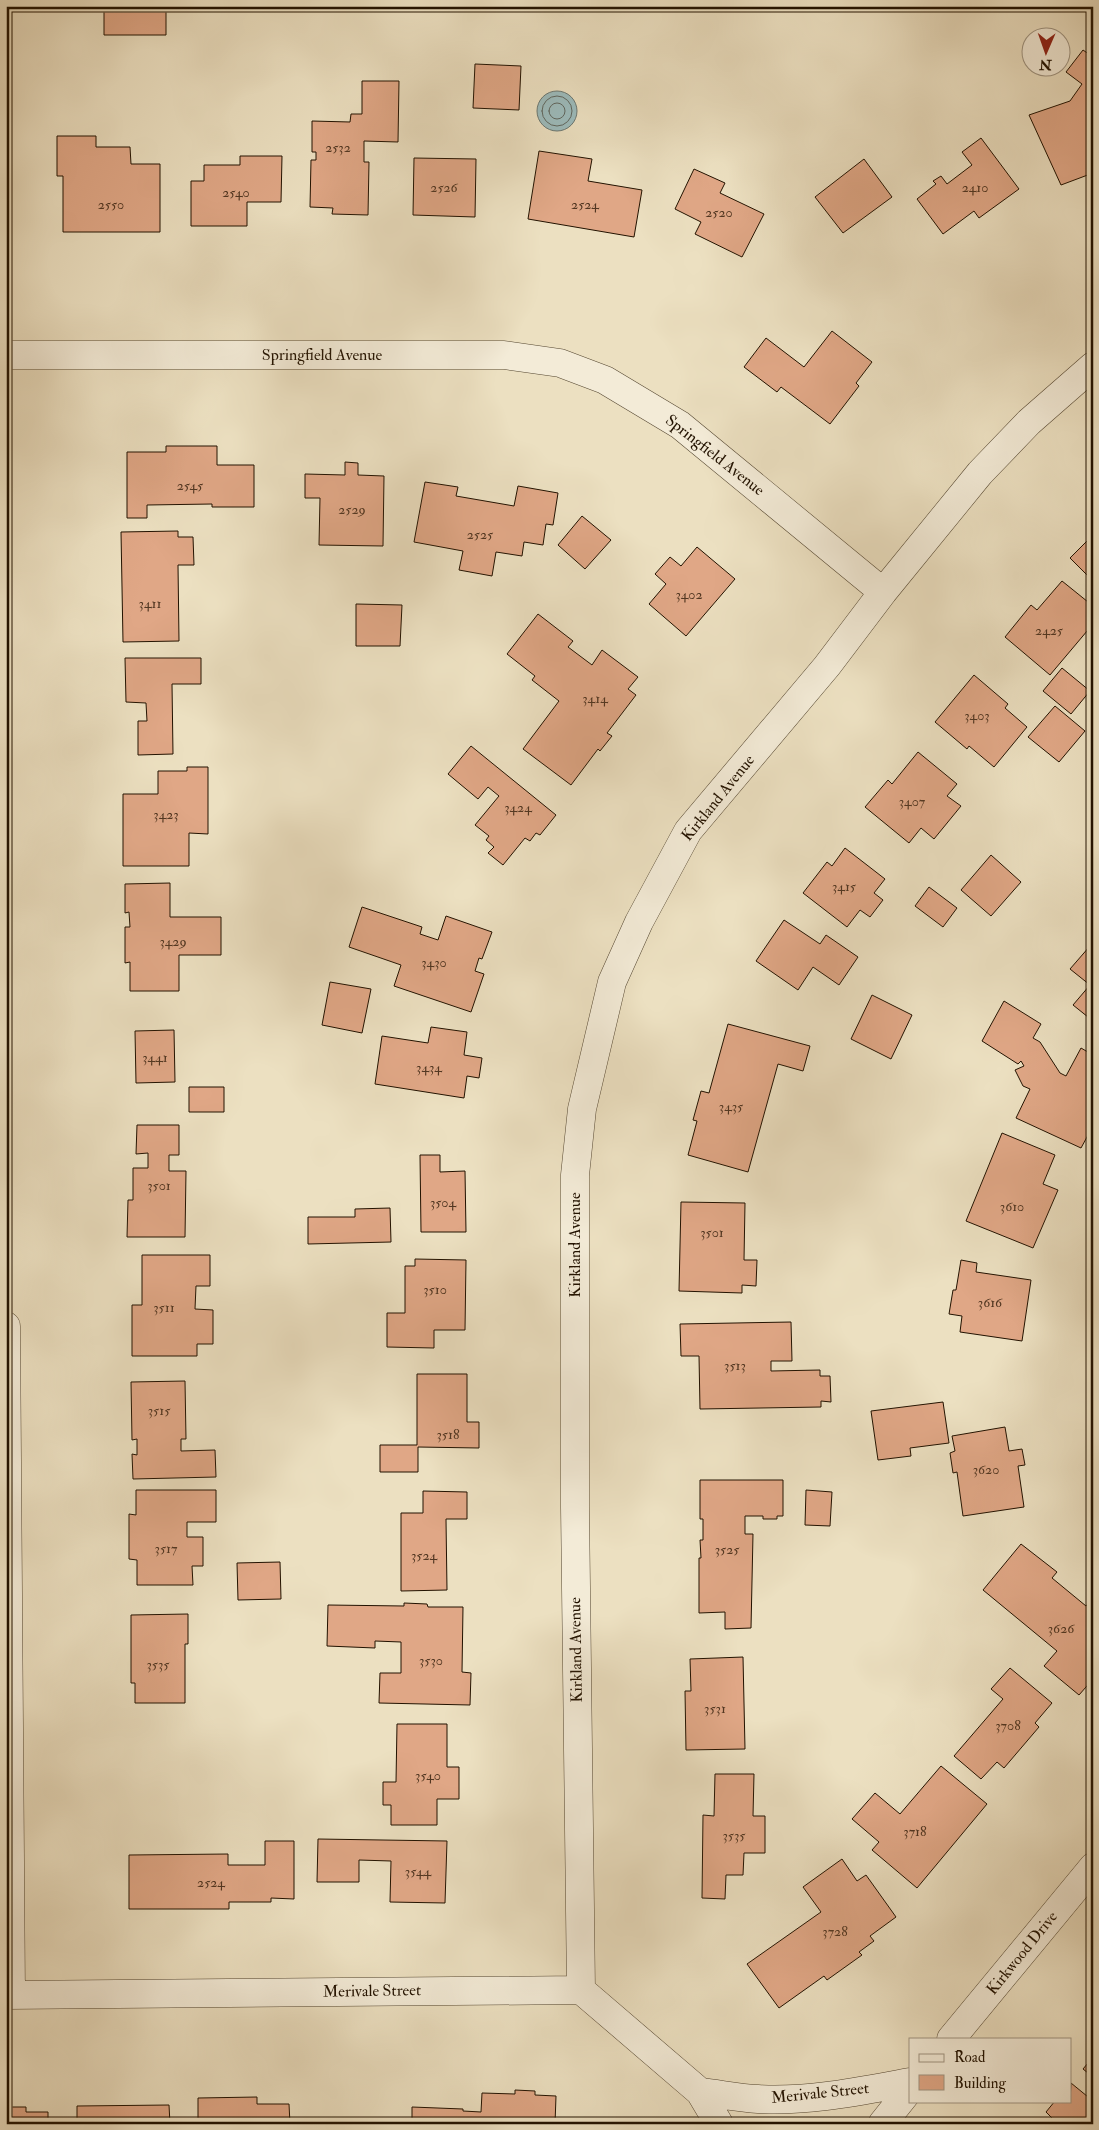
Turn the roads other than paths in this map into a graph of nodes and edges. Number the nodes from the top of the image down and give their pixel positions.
1 (6, 355) edge
2 (1093, 366) edge
3 (883, 592) junction
4 (6, 1326) edge
5 (1093, 1867) edge
6 (581, 1990) junction
7 (8, 1994) edge
8 (952, 2038) edge
9 (909, 2082) edge
10 (909, 2090) edge
11 (700, 2092) junction
12 (719, 2124) edge
13 (882, 2124) edge

1 - 3 street, Springfield Avenue
2 - 3 street
3 - 6 street, Kirkland Avenue
4 - 7 street
5 - 8 street, Kirkwood Drive
6 - 7 street, Merivale Street
6 - 11 street
9 - 11 street, Merivale Street
10 - 13 street
11 - 12 street

